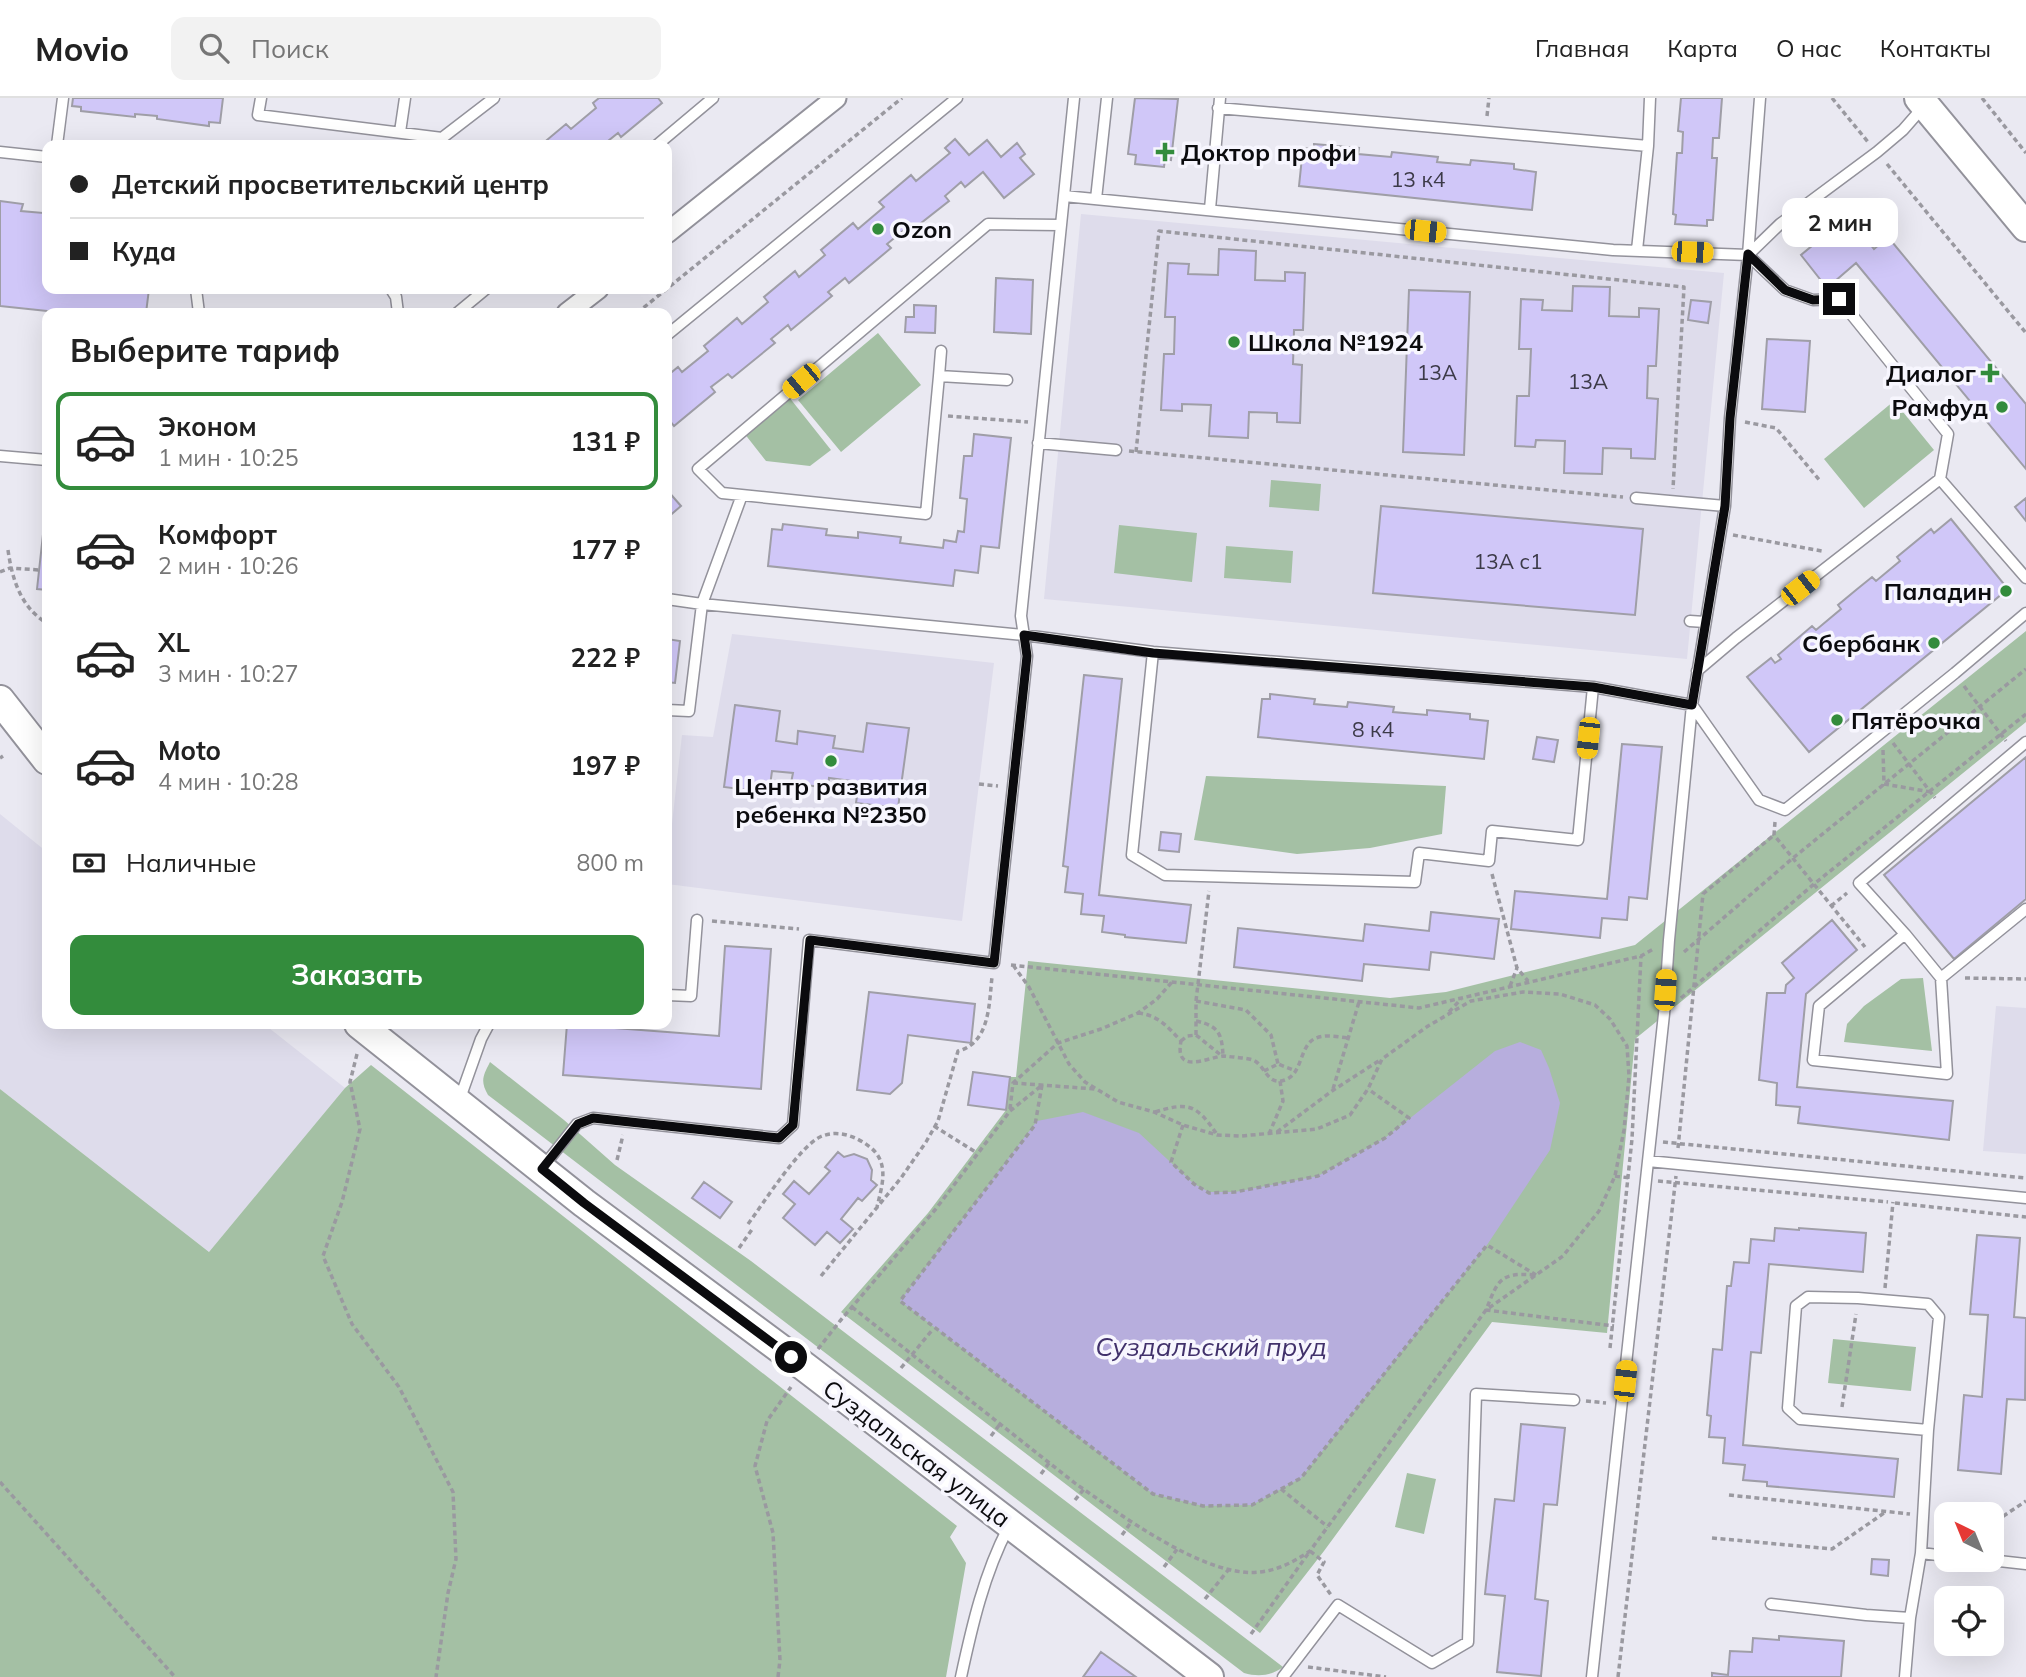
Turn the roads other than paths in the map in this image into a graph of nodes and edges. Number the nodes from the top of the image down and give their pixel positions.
1 (63, 98) edge
2 (261, 98) edge
3 (405, 98) edge
4 (494, 98) edge
5 (713, 98) edge
6 (836, 98) edge
7 (957, 98) edge
8 (1074, 98) edge
9 (1107, 98) edge
10 (1650, 98) edge
11 (1760, 98) edge
12 (1925, 100) edge
13 (1219, 103) edge
14 (400, 132) junction
15 (58, 140) edge
16 (663, 140) edge
17 (1648, 146) junction
18 (0, 152) edge
19 (42, 156) edge
20 (1064, 195) junction
21 (1096, 199) junction
22 (1210, 209) junction
23 (1060, 225) junction
24 (2026, 227) edge
25 (672, 229) edge
26 (1637, 250) junction
27 (1748, 254) junction
28 (480, 294) edge
29 (591, 294) edge
30 (463, 308) edge
31 (573, 308) edge
32 (672, 331) edge
33 (941, 351) dead end
34 (939, 376) junction
35 (1007, 380) dead end
36 (1038, 443) junction
37 (1116, 450) road end
38 (0, 456) edge
39 (42, 460) edge
40 (1940, 479) junction
41 (742, 495) junction
42 (1636, 498) road end
43 (1725, 506) junction
44 (2026, 578) edge
45 (672, 600) edge
46 (702, 604) junction
47 (2026, 613) edge
48 (1690, 621) dead end
49 (1705, 622) junction
50 (1024, 635) junction
51 (1153, 653) junction
52 (1697, 672) junction
53 (1593, 687) junction
54 (0, 700) edge
55 (1692, 705) junction
56 (672, 710) edge
57 (2026, 742) edge
58 (42, 749) edge
59 (2026, 909) edge
60 (696, 920) dead end
61 (1905, 934) junction
62 (1941, 978) junction
63 (672, 995) edge
64 (365, 1029) edge
65 (486, 1029) edge
66 (459, 1102) junction
67 (1648, 1161) junction
68 (542, 1169) junction
69 (2026, 1198) edge
70 (1574, 1400) dead end
71 (1928, 1430) junction
72 (1010, 1525) junction
73 (1920, 1553) junction
74 (1934, 1555) edge
75 (2004, 1562) edge
76 (2026, 1564) edge
77 (1772, 1604) dead end
78 (1910, 1618) junction
79 (961, 1677) edge
80 (1209, 1677) edge
81 (1283, 1677) edge
82 (1592, 1677) edge
83 (1905, 1677) edge

1 - 15 lane
2 - 14 lane
3 - 14 lane
4 - 14 lane
5 - 16 lane
6 - 25 street
7 - 32 lane
8 - 20 lane
9 - 21 lane
10 - 17 lane
11 - 27 lane
12 - 24 street
12 - 27 lane
13 - 17 lane
13 - 22 lane
17 - 26 lane
18 - 19 lane
20 - 21 lane
20 - 23 lane
21 - 22 lane
22 - 26 lane
23 - 36 lane
23 - 41 lane
26 - 27 lane
27 - 40 lane
27 - 43 lane
28 - 30 lane
29 - 31 street
33 - 34 lane
34 - 35 lane
34 - 41 lane
36 - 37 lane
36 - 50 lane
38 - 39 lane
40 - 44 lane
40 - 52 lane
41 - 46 lane
42 - 43 lane
43 - 49 lane
45 - 46 lane
46 - 50 lane
46 - 56 lane
47 - 55 lane
48 - 49 lane
49 - 52 lane
50 - 51 lane
50 - 68 lane
51 - 53 lane
51 - 53 lane
52 - 55 lane
53 - 55 lane
54 - 58 street
55 - 67 lane
57 - 61 lane
59 - 62 lane
60 - 63 lane
61 - 62 lane
61 - 62 lane
64 - 66 street, Суздальская улица
65 - 66 lane
66 - 68 street, Суздальская улица
67 - 69 lane
67 - 82 lane
68 - 72 street, Суздальская улица
70 - 81 lane
71 - 71 lane
71 - 73 lane
72 - 79 lane
72 - 80 street, Суздальская улица
73 - 74 lane
73 - 78 lane
75 - 76 lane
77 - 78 lane
78 - 83 lane

